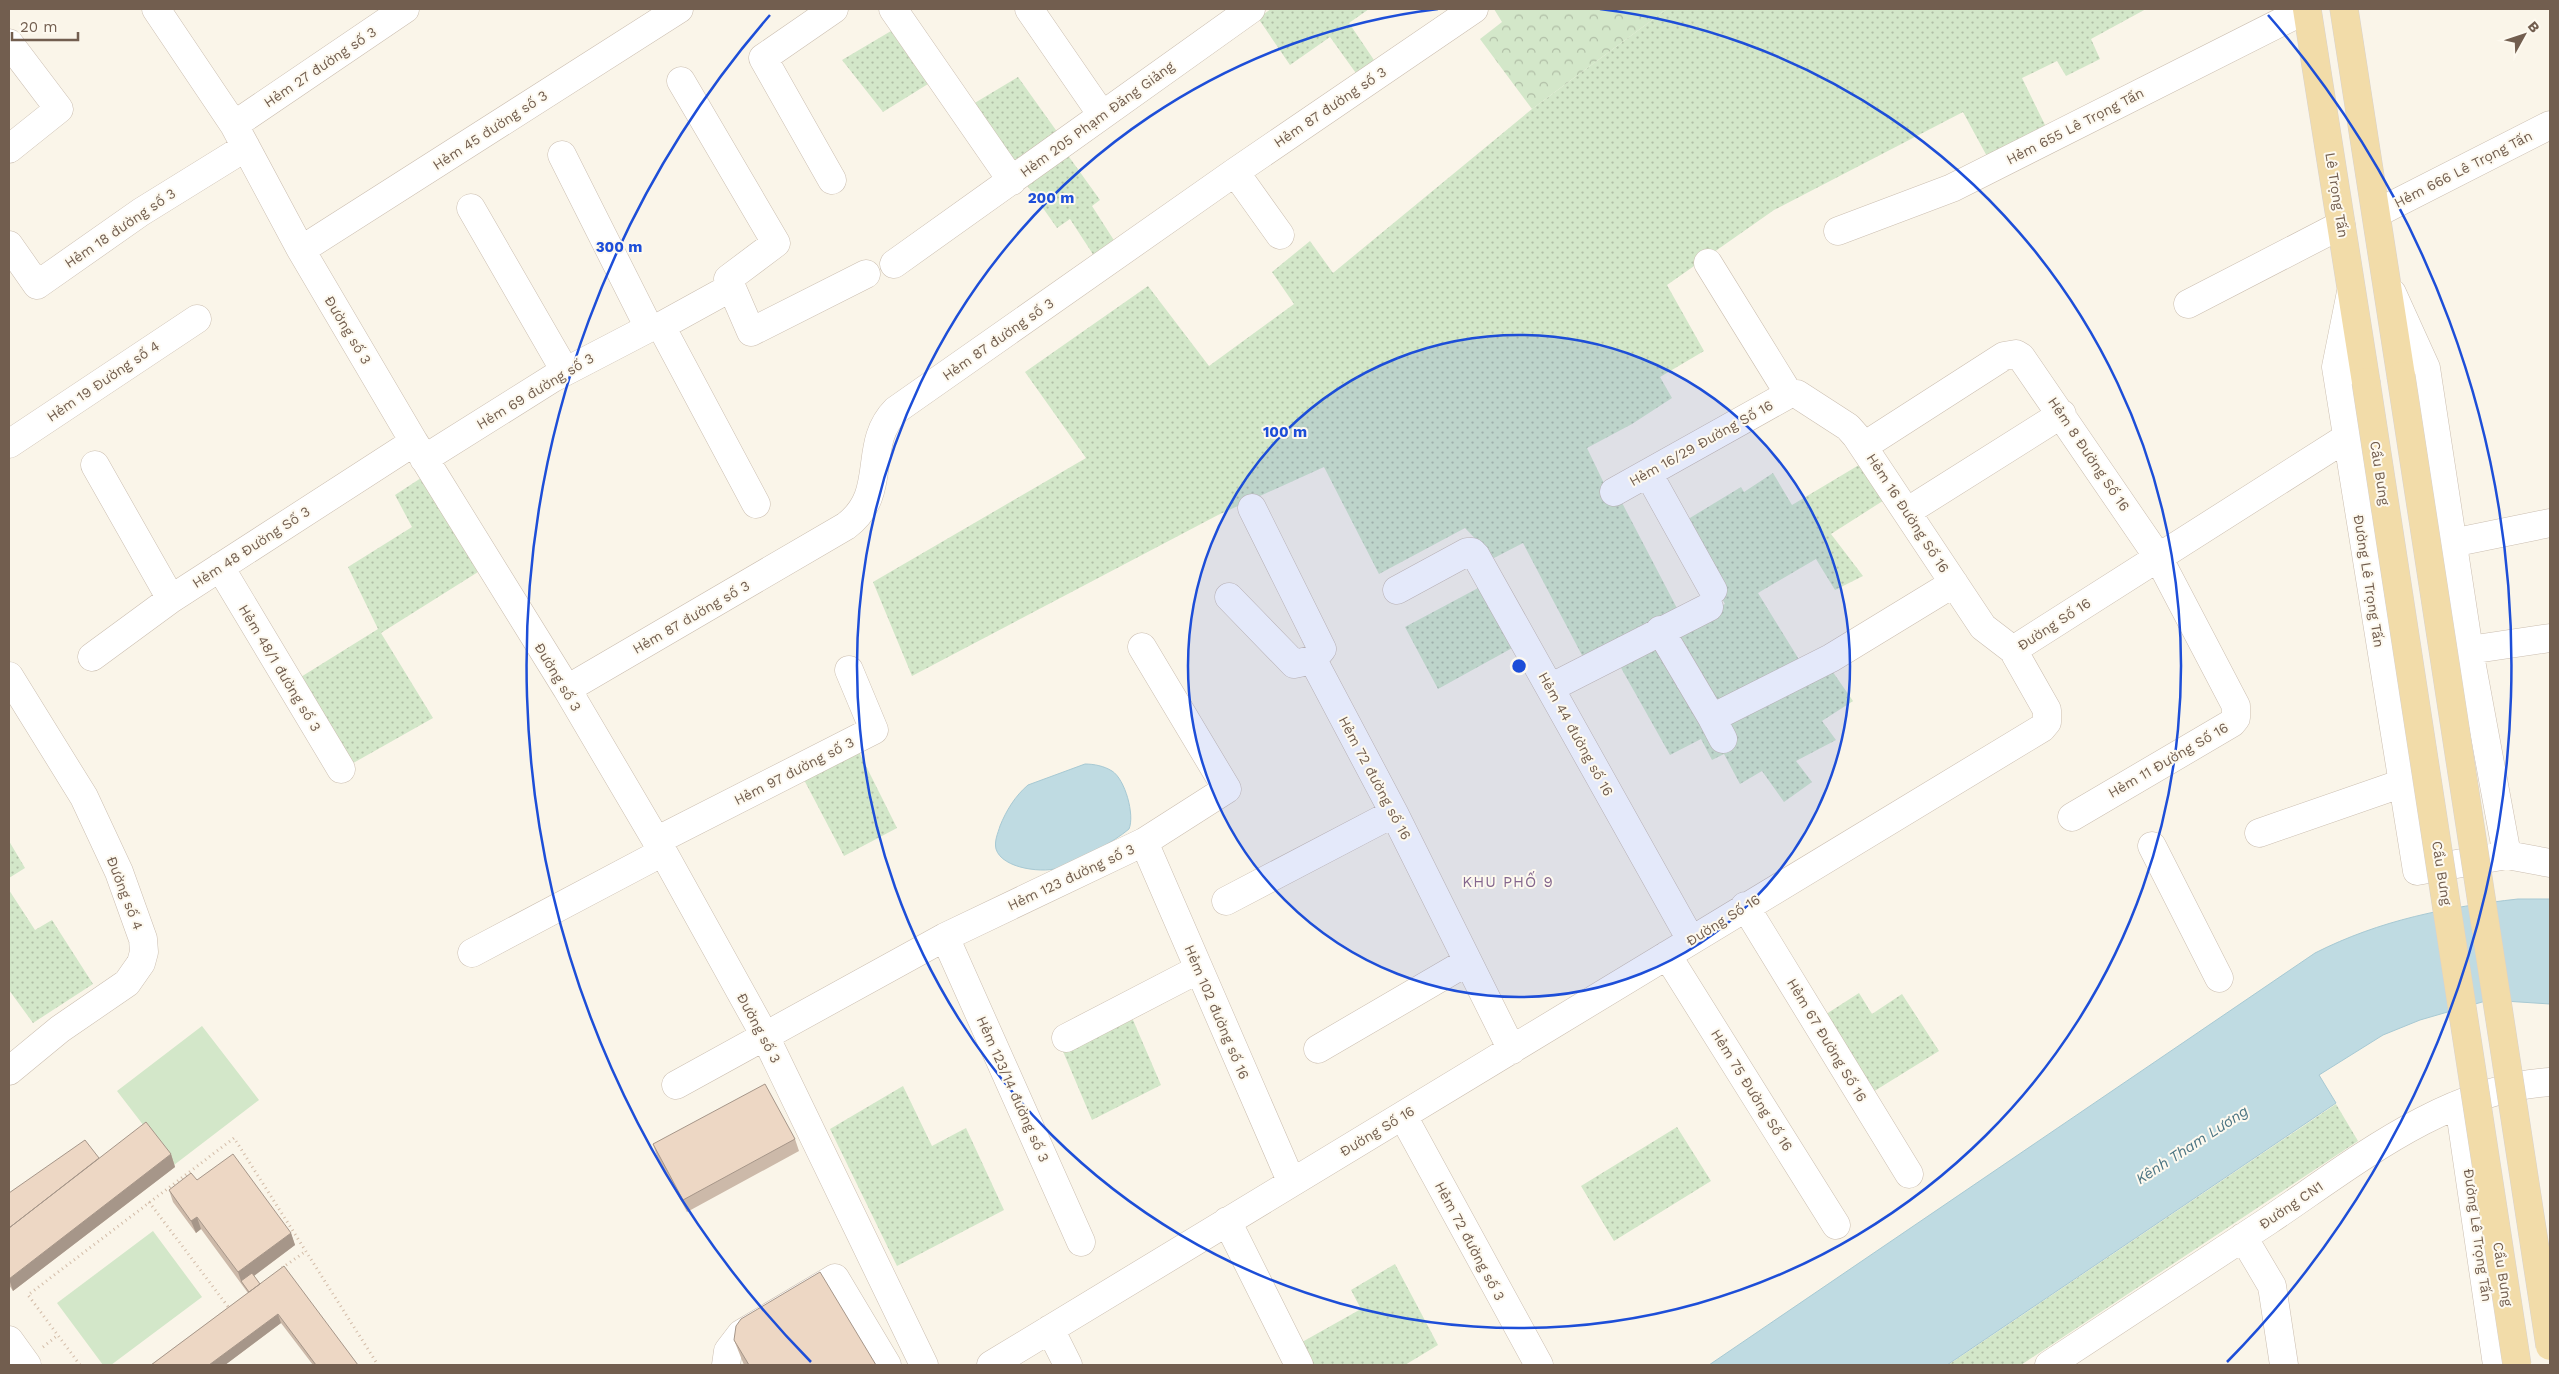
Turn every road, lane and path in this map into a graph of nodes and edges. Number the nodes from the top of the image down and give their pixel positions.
1 (156, 9) edge
2 (405, 9) edge
3 (678, 9) edge
4 (834, 9) edge
5 (893, 9) edge
6 (1029, 9) edge
7 (1251, 9) edge
8 (1474, 9) edge
9 (2308, 9) edge
10 (2344, 9) edge
11 (9, 43) edge
12 (681, 81) dead end
13 (1102, 115) junction
14 (2550, 126) edge
15 (240, 136) junction
16 (9, 149) edge
17 (562, 155) dead end
18 (1235, 172) junction
19 (832, 180) dead end
20 (1012, 181) junction
21 (471, 208) dead end
22 (2377, 213) junction
23 (2341, 226) junction
24 (1838, 231) dead end
25 (1280, 235) dead end
26 (9, 245) edge
27 (301, 250) junction
28 (1708, 263) dead end
29 (894, 264) dead end
30 (866, 274) dead end
31 (2388, 285) junction
32 (730, 288) junction
33 (2352, 291) junction
34 (2188, 304) dead end
35 (197, 318) dead end
36 (655, 327) junction
37 (565, 371) junction
38 (2366, 382) joint
39 (1788, 394) junction
40 (2062, 414) junction
41 (2346, 438) junction
42 (9, 444) edge
43 (1864, 446) junction
44 (419, 450) junction
45 (95, 465) dead end
46 (1648, 473) junction
47 (1614, 492) dead end
48 (756, 504) dead end
49 (1252, 508) dead end
50 (1908, 511) junction
51 (2550, 523) edge
52 (2452, 543) junction
53 (2158, 557) junction
54 (220, 567) junction
55 (1954, 583) junction
56 (1397, 590) dead end
57 (1230, 598) dead end
58 (171, 599) junction
59 (1660, 630) junction
60 (2550, 638) edge
61 (1142, 647) dead end
62 (2013, 650) junction
63 (2469, 650) junction
64 (92, 657) dead end
65 (1313, 660) junction
66 (849, 670) dead end
67 (9, 676) edge
68 (1550, 688) junction
69 (567, 690) junction
70 (341, 769) dead end
71 (2402, 783) junction
72 (1394, 813) junction
73 (2072, 817) dead end
74 (2259, 834) dead end
75 (1144, 842) junction
76 (660, 846) junction
77 (2152, 846) dead end
78 (2507, 855) junction
79 (2550, 863) edge
80 (1226, 901) dead end
81 (1746, 906) junction
82 (945, 937) junction
83 (1691, 940) junction
84 (472, 953) dead end
85 (1668, 955) junction
86 (1468, 962) junction
87 (1199, 969) junction
88 (2219, 978) dead end
89 (764, 1036) junction
90 (1066, 1038) dead end
91 (1318, 1049) dead end
92 (1512, 1050) junction
93 (9, 1071) edge
94 (2550, 1082) edge
95 (676, 1085) dead end
96 (2459, 1104) junction
97 (1403, 1116) junction
98 (1909, 1174) dead end
99 (1291, 1181) junction
100 (149, 1202) junction
101 (1227, 1221) junction
102 (1836, 1225) dead end
103 (2243, 1237) junction
104 (1081, 1242) dead end
105 (306, 1251) junction
106 (275, 1273) edge
107 (235, 1303) edge
108 (229, 1308) junction
109 (221, 1313) edge
110 (1050, 1328) junction
111 (9, 1340) edge
112 (2550, 1346) edge
113 (27, 1365) edge
114 (80, 1365) edge
115 (378, 1365) edge
116 (726, 1365) edge
117 (887, 1365) edge
118 (924, 1365) edge
119 (990, 1365) edge
120 (1068, 1365) edge
121 (1299, 1365) edge
122 (1539, 1365) edge
123 (2049, 1365) edge
124 (2284, 1365) edge
125 (2497, 1365) edge
126 (2517, 1365) edge

1 - 15 street, Đường số 3
2 - 15 street, Hẻm 27 đường số 3
3 - 27 street, Hẻm 45 đường số 3
4 - 19 street
5 - 20 street
6 - 13 street
7 - 13 street, Hẻm 205 Phạm Đăng Giảng
8 - 18 street, Hẻm 87 đường số 3
9 - 23 main road, Lê Trọng Tấn
9 - 24 street, Hẻm 655 Lê Trọng Tấn
10 - 22 main road
11 - 16 street
12 - 32 street
13 - 20 street, Hẻm 205 Phạm Đăng Giảng
14 - 22 street, Hẻm 666 Lê Trọng Tấn
15 - 26 street, Hẻm 18 đường số 3
15 - 27 street, Đường số 3
17 - 36 street
18 - 25 street
18 - 69 street, Hẻm 87 đường số 3
20 - 29 street, Hẻm 205 Phạm Đăng Giảng
21 - 37 street
22 - 31 main road
23 - 33 main road, Lê Trọng Tấn
23 - 34 street
27 - 44 street, Đường số 3
28 - 39 street
30 - 32 street
31 - 52 street
31 - 112 main road, bridge
32 - 36 street, Hẻm 69 đường số 3
33 - 38 main road, Lê Trọng Tấn
33 - 41 street, Đường Lê Trọng Tấn
35 - 42 street, Hẻm 19 Đường số 4
36 - 37 street, Hẻm 69 đường số 3
36 - 48 street
37 - 44 street, Hẻm 69 đường số 3
38 - 126 main road, Cầu Bưng, bridge
39 - 43 street, Hẻm 16 Đường Số 16
39 - 46 street, Hẻm 16/29 Đường Số 16
40 - 43 street, Hẻm 8 Đường Số 16
40 - 50 street
40 - 53 street, Hẻm 8 Đường Số 16
41 - 53 street, Đường Số 16
41 - 71 street, Đường Lê Trọng Tấn
43 - 50 street, Hẻm 16 Đường Số 16
44 - 54 street, Hẻm 48 Đường Số 3
44 - 69 street, Đường số 3
45 - 58 street
46 - 47 street, Hẻm 16/29 Đường Số 16
46 - 59 street
49 - 65 street
50 - 55 street, Hẻm 16 Đường Số 16
51 - 52 street
52 - 63 street
53 - 62 street, Đường Số 16
53 - 73 street, Hẻm 11 Đường Số 16
54 - 58 street, Hẻm 48 Đường Số 3
54 - 70 street, Hẻm 48/1 đường số 3
55 - 59 street
55 - 62 street, Hẻm 16 Đường Số 16
56 - 68 street, Hẻm 44 đường số 16
57 - 65 street
58 - 64 street, Hẻm 48 Đường Số 3
59 - 68 street
60 - 63 street
61 - 75 street, Hẻm 123 đường số 3
62 - 81 street, Đường Số 16
63 - 78 street
65 - 72 street, Hẻm 72 đường số 16
66 - 76 street, Hẻm 97 đường số 3
67 - 93 street, Đường số 4
68 - 83 street, Hẻm 44 đường số 16
69 - 76 street, Đường số 3
71 - 74 street
71 - 78 street, Đường Lê Trọng Tấn
72 - 80 street
72 - 86 street, Hẻm 72 đường số 16
75 - 82 street, Hẻm 123 đường số 3
75 - 87 street, Hẻm 102 đường số 16
76 - 84 street
76 - 89 street, Đường số 3
77 - 88 street
78 - 79 street
81 - 83 street, Đường Số 16
81 - 98 street, Hẻm 67 Đường Số 16
82 - 89 street, Hẻm 123 đường số 3
82 - 104 street, Hẻm 123/14 đường số 3
83 - 85 street, Đường Số 16
85 - 92 street, Đường Số 16
85 - 102 street, Hẻm 75 Đường Số 16
86 - 91 street
86 - 92 street, Hẻm 72 đường số 16
87 - 90 street
87 - 99 street, Hẻm 102 đường số 16
89 - 95 street, Hẻm 123 đường số 3
89 - 118 street, Đường số 3
92 - 97 street, Đường Số 16
94 - 96 street, Đường CN1
96 - 103 street, Đường CN1
96 - 125 street, Đường Lê Trọng Tấn
97 - 99 street, Đường Số 16
97 - 122 street, Hẻm 72 đường số 3
99 - 101 street, Đường Số 16
100 - 105 path
100 - 108 path
100 - 114 path
101 - 110 street, Đường Số 16
101 - 121 street
103 - 123 street, Đường CN1
103 - 124 street
105 - 106 path
105 - 115 path
107 - 108 path
108 - 109 path
110 - 119 street, Đường Số 16
110 - 120 street
111 - 113 street
116 - 117 street

